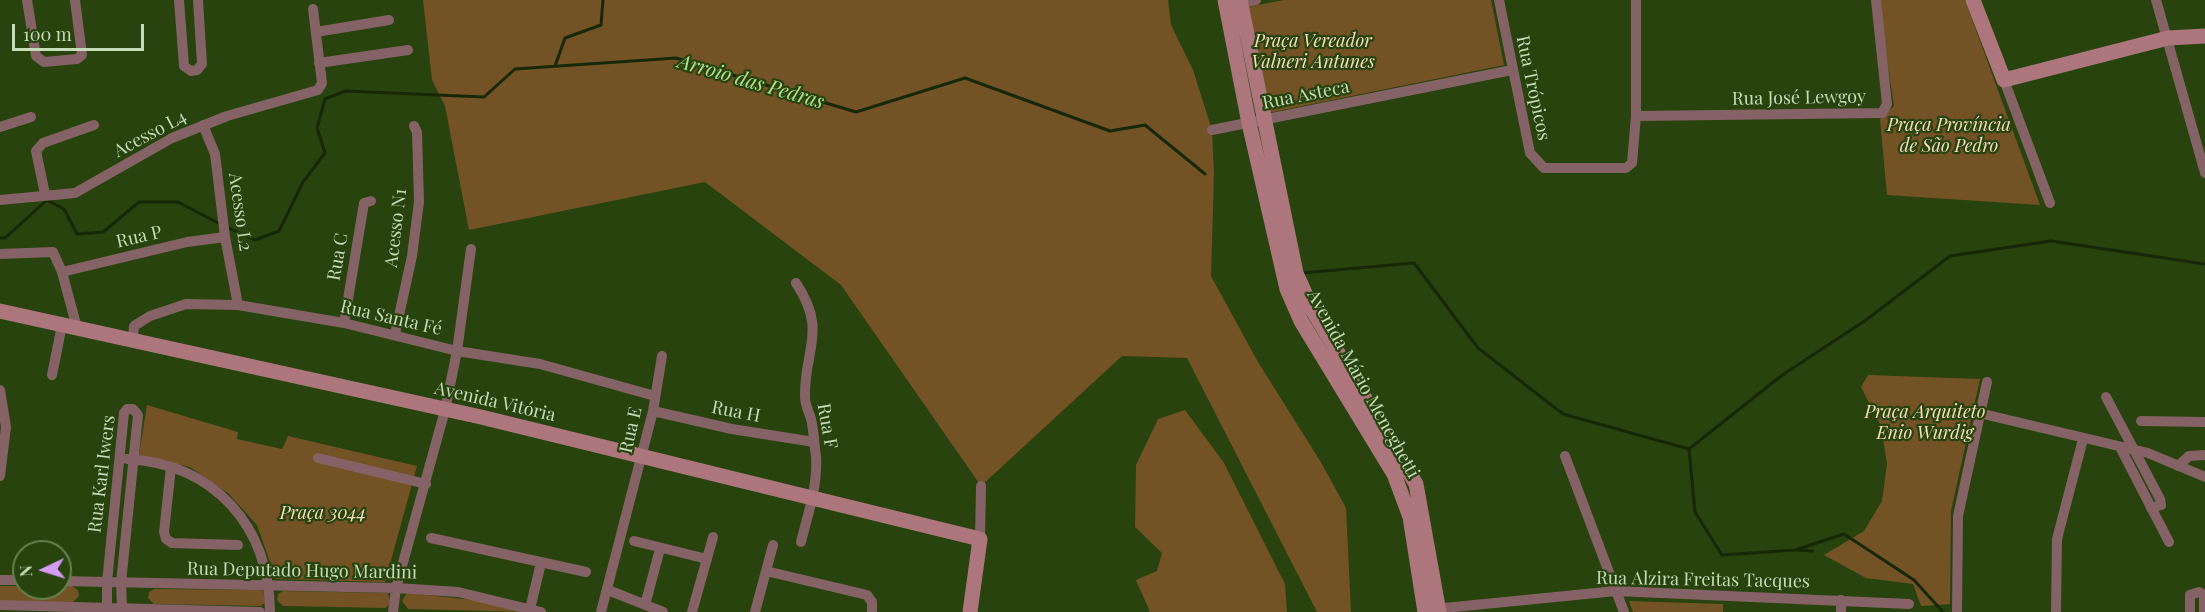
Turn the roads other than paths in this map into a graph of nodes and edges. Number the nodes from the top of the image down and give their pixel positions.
1 (27, 0) edge
2 (75, 0) edge
3 (179, 0) edge
4 (198, 0) edge
5 (1498, 0) edge
6 (1636, 0) edge
7 (1876, 0) edge
8 (1973, 0) edge
9 (2156, 0) edge
10 (1238, 2) edge
11 (314, 9) dead end
12 (389, 20) dead end
13 (316, 32) junction
14 (2205, 36) edge
15 (2168, 38) junction
16 (408, 50) dead end
17 (319, 63) junction
18 (1512, 70) junction
19 (2004, 80) junction
20 (1636, 116) junction
21 (31, 117) dead end
22 (1256, 122) junction
23 (94, 125) dead end
24 (203, 125) junction
25 (414, 126) dead end
26 (0, 127) edge
27 (1212, 130) dead end
28 (2205, 173) edge
29 (45, 194) junction
30 (0, 200) edge
31 (371, 201) dead end
32 (2050, 203) dead end
33 (225, 237) junction
34 (471, 249) dead end
35 (0, 254) edge
36 (62, 272) junction
37 (796, 283) dead end
38 (238, 305) junction
39 (0, 311) edge
40 (344, 323) junction
41 (69, 327) junction
42 (395, 334) junction
43 (134, 339) junction
44 (457, 351) junction
45 (662, 356) dead end
46 (52, 375) dead end
47 (1987, 382) dead end
48 (1350, 387) junction
49 (0, 390) edge
50 (655, 396) junction
51 (2106, 398) dead end
52 (445, 410) junction
53 (653, 411) junction
54 (1979, 413) junction
55 (2141, 421) dead end
56 (2205, 422) edge
57 (3, 427) edge
58 (2083, 439) junction
59 (814, 442) junction
60 (2121, 448) junction
61 (2137, 452) junction
62 (2205, 455) edge
63 (1565, 456) dead end
64 (642, 457) junction
65 (318, 458) dead end
66 (119, 459) junction
67 (133, 459) junction
68 (2178, 466) junction
69 (171, 467) junction
70 (0, 476) edge
71 (2205, 477) edge
72 (426, 484) junction
73 (1416, 484) junction
74 (981, 486) dead end
75 (1400, 488) junction
76 (812, 499) junction
77 (2151, 508) junction
78 (713, 537) dead end
79 (431, 538) dead end
80 (980, 539) junction
81 (634, 541) dead end
82 (801, 542) dead end
83 (2169, 542) dead end
84 (238, 545) dead end
85 (773, 545) dead end
86 (660, 549) junction
87 (707, 559) junction
88 (541, 563) junction
89 (766, 571) junction
90 (586, 572) dead end
91 (72, 581) edge
92 (107, 582) junction
93 (121, 583) junction
94 (270, 587) junction
95 (396, 588) junction
96 (608, 590) junction
97 (1616, 591) junction
98 (1841, 600) junction
99 (1909, 604) dead end
100 (645, 605) junction
101 (0, 607) edge
102 (107, 608) junction
103 (122, 608) junction
104 (530, 609) junction
105 (78, 610) edge
106 (1432, 611) edge
107 (12, 612) edge
108 (260, 612) edge
109 (270, 612) edge
110 (393, 612) edge
111 (541, 612) edge
112 (601, 612) edge
113 (663, 612) edge
114 (692, 612) edge
115 (755, 612) edge
116 (872, 612) edge
117 (970, 612) edge
118 (1624, 612) edge
119 (1841, 612) edge
120 (1957, 612) edge
121 (2056, 612) edge
122 (2190, 612) edge
123 (2204, 612) edge

1 - 2 street
3 - 4 street
5 - 18 street, Rua Trópicos
6 - 20 street
7 - 20 street, Rua José Lewgoy
8 - 19 street
9 - 15 street
10 - 22 street, Avenida Mário Meneghetti
11 - 13 street
12 - 13 street
13 - 17 street
14 - 15 street
15 - 19 street
15 - 28 street
16 - 17 street
17 - 24 street, Acesso L4
18 - 20 street, Rua Trópicos
18 - 22 street, Rua Asteca
19 - 32 street
21 - 26 street
22 - 27 street, Rua Asteca
22 - 48 street, Avenida Mário Meneghetti
23 - 29 street
24 - 29 street, Acesso L4
24 - 33 street, Acesso L2
25 - 42 street, Acesso N1
29 - 30 street, Acesso L4
31 - 40 street, Rua C
33 - 36 street, Rua P
33 - 38 street, Acesso L2
34 - 44 street
35 - 36 street
36 - 41 street
37 - 59 street, Rua F
38 - 40 street, Rua Santa Fé
38 - 43 street, Rua Santa Fé
39 - 41 street, Avenida Vitória
40 - 42 street, Rua Santa Fé
41 - 43 street, Avenida Vitória
41 - 46 street
42 - 44 street, Rua Santa Fé
43 - 52 street, Avenida Vitória
44 - 50 street, Rua Santa Fé
44 - 52 street
45 - 50 street, Rua E
47 - 54 street
48 - 73 street, Avenida Mário Meneghetti
48 - 75 street, Avenida Mário Meneghetti
49 - 57 street
50 - 53 street, Rua E
51 - 61 street
52 - 64 street, Avenida Vitória
52 - 72 street
53 - 59 street, Rua H
53 - 64 street, Rua E
54 - 58 street
54 - 120 street
55 - 56 street
57 - 70 street
58 - 60 street
58 - 121 street
59 - 76 street, Rua F
60 - 61 street
60 - 77 street
61 - 68 street
61 - 77 street
62 - 68 street
63 - 97 street
64 - 76 street, Avenida Vitória
64 - 96 street, Rua E
65 - 72 street
66 - 67 street
66 - 67 street, Rua Karl Iwers
66 - 92 street, Rua Karl Iwers
67 - 69 street
67 - 93 street, Rua Karl Iwers
68 - 71 street
69 - 84 street
69 - 94 street
72 - 95 street
73 - 75 street
73 - 106 street, Avenida Mário Meneghetti
74 - 80 street
75 - 106 street, Avenida Mário Meneghetti
76 - 80 street, Avenida Vitória
76 - 82 street, Rua F
77 - 83 street
78 - 87 street
79 - 88 street
80 - 117 street
81 - 86 street
85 - 89 street
86 - 87 street
86 - 100 street
87 - 114 street
88 - 90 street
88 - 104 street
89 - 115 street
89 - 116 street
91 - 92 street, Rua Deputado Hugo Mardini
92 - 93 street, Rua Deputado Hugo Mardini
92 - 102 street, Rua Karl Iwers
93 - 94 street, Rua Deputado Hugo Mardini
93 - 103 street, Rua Karl Iwers
94 - 95 street, Rua Deputado Hugo Mardini
94 - 109 street
95 - 104 street, Rua Deputado Hugo Mardini
95 - 110 street
96 - 100 street
96 - 112 street, Rua E
97 - 98 street, Rua Alzira Freitas Tacques
97 - 106 street, Rua Alzira Freitas Tacques
97 - 118 street
98 - 99 street, Rua Alzira Freitas Tacques
98 - 119 street
100 - 113 street
101 - 105 street
101 - 107 street
102 - 103 street
102 - 105 street
103 - 108 street
104 - 111 street, Rua Deputado Hugo Mardini
122 - 123 street

